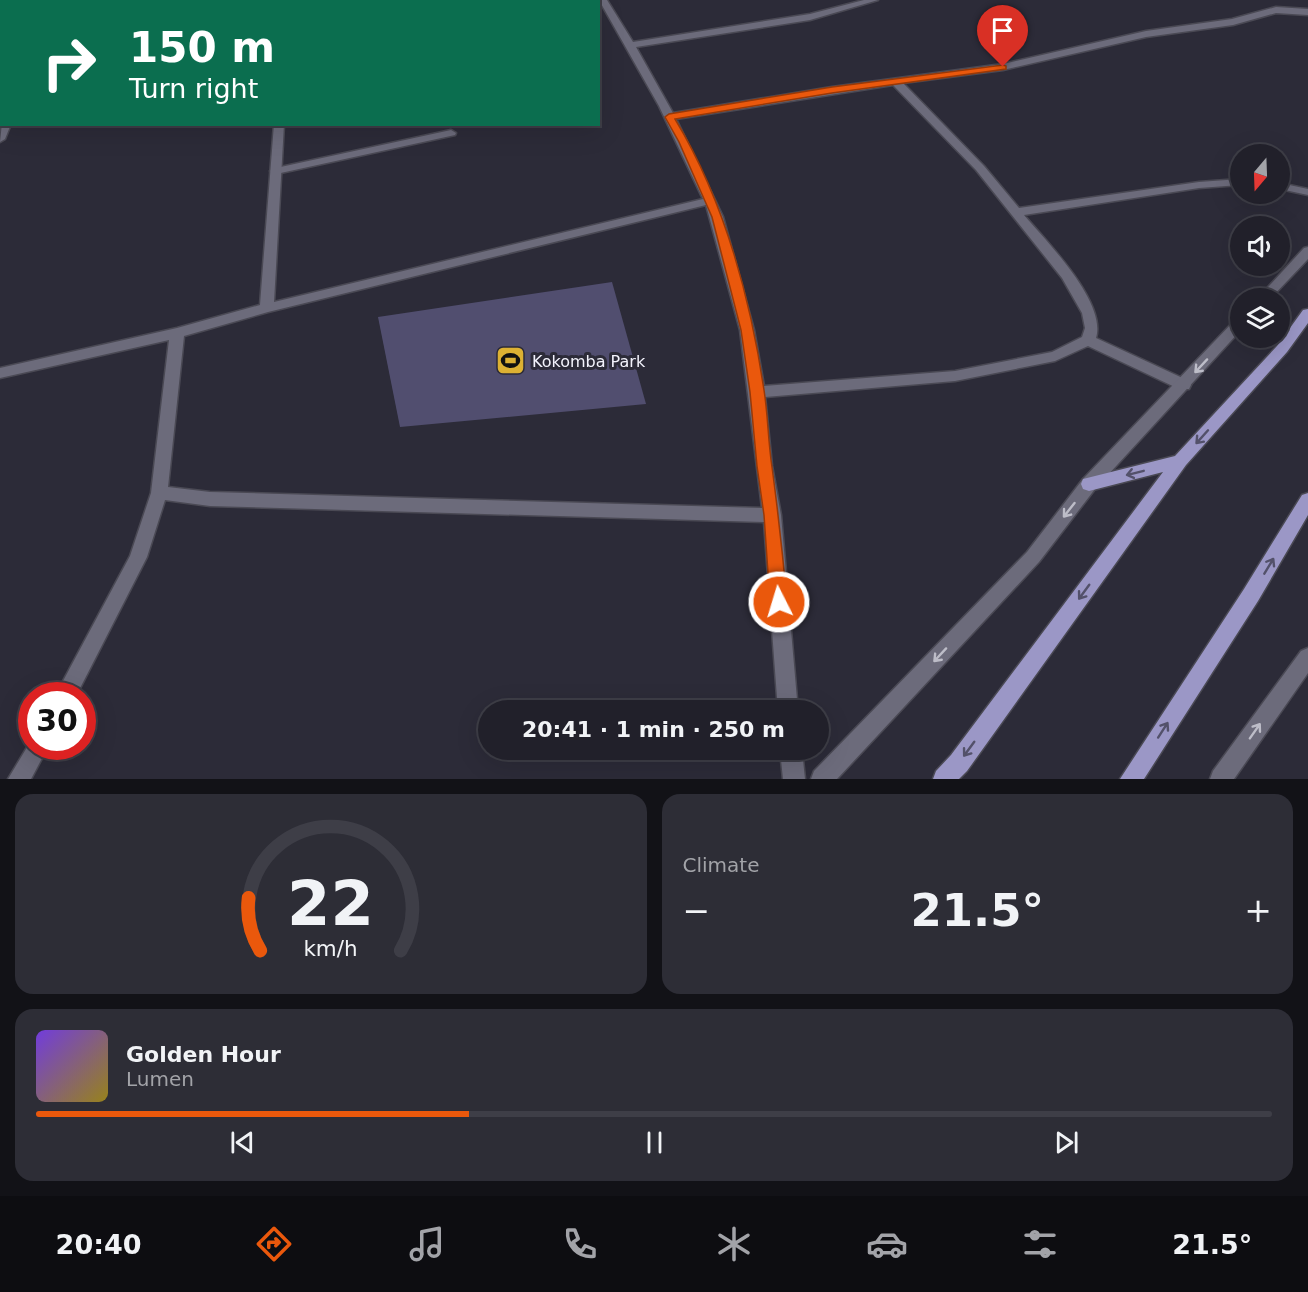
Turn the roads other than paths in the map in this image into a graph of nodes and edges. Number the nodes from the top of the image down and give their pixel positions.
1 (874, 0) edge
2 (603, 6) edge
3 (1308, 12) edge
4 (629, 45) junction
5 (896, 82) junction
6 (669, 117) junction
7 (279, 126) edge
8 (451, 133) dead end
9 (276, 171) junction
10 (1230, 183) edge
11 (1290, 188) edge
12 (1308, 192) edge
13 (710, 201) junction
14 (1017, 212) junction
15 (1308, 251) edge
16 (1273, 288) edge
17 (267, 308) junction
18 (1308, 313) edge
19 (177, 333) junction
20 (1230, 335) edge
21 (1088, 340) junction
22 (0, 373) edge
23 (1184, 385) junction
24 (757, 392) junction
25 (1180, 461) junction
26 (1089, 484) junction
27 (159, 493) junction
28 (1308, 500) edge
29 (772, 515) junction
30 (1308, 657) edge
31 (72, 682) edge
32 (787, 700) edge
33 (30, 760) edge
34 (792, 760) edge
35 (19, 779) edge
36 (794, 779) edge
37 (822, 779) edge
38 (944, 779) edge
39 (1131, 779) edge
40 (1221, 779) edge

1 - 4 street
2 - 4 street
3 - 5 street
4 - 6 street
5 - 6 street
5 - 14 street
6 - 13 street
7 - 9 street
8 - 9 street
9 - 17 street
10 - 14 street
11 - 12 street
13 - 17 street
13 - 24 street
14 - 21 street
15 - 16 street
17 - 19 street
18 -> 25 main road
19 - 22 street
19 - 27 street
20 -> 23 street
21 - 23 street
21 - 24 street
23 - 26 street
24 - 29 street
25 -> 26 main road
25 -> 38 main road
26 -> 37 street
27 - 29 street
27 - 31 street
39 -> 28 main road
29 - 32 street
40 -> 30 street
33 - 35 street
34 - 36 street

